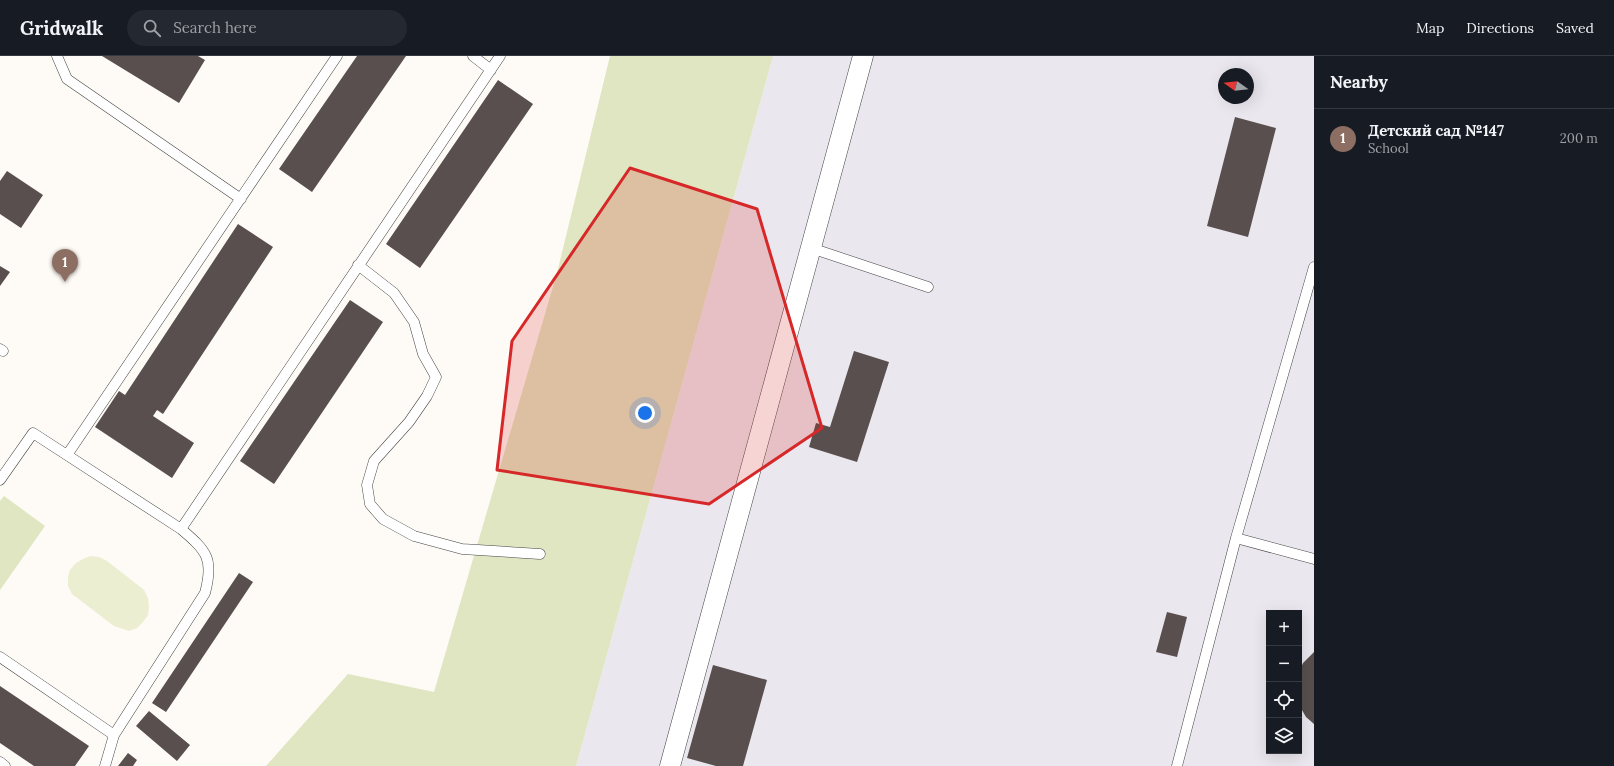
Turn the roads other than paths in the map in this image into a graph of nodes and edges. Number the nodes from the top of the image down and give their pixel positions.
1 (57, 56) edge
2 (337, 56) edge
3 (473, 56) edge
4 (500, 56) edge
5 (863, 56) edge
6 (491, 70) junction
7 (241, 199) junction
8 (811, 248) junction
9 (358, 265) junction
10 (1314, 267) edge
11 (928, 287) dead end
12 (68, 455) junction
13 (0, 480) edge
14 (182, 529) junction
15 (1236, 538) junction
16 (540, 554) dead end
17 (1314, 559) edge
18 (0, 657) edge
19 (114, 735) junction
20 (0, 762) edge
21 (6, 766) edge
22 (105, 766) edge
23 (670, 766) edge
24 (1177, 766) edge

1 - 7 lane
2 - 7 lane
3 - 6 lane
4 - 6 lane
5 - 8 street
6 - 9 lane
7 - 12 lane
8 - 11 lane
8 - 23 street
9 - 14 lane
9 - 16 lane
10 - 15 lane
12 - 13 lane
12 - 14 lane
14 - 19 lane
15 - 17 lane
15 - 24 lane
18 - 19 lane
19 - 22 lane
20 - 21 lane

